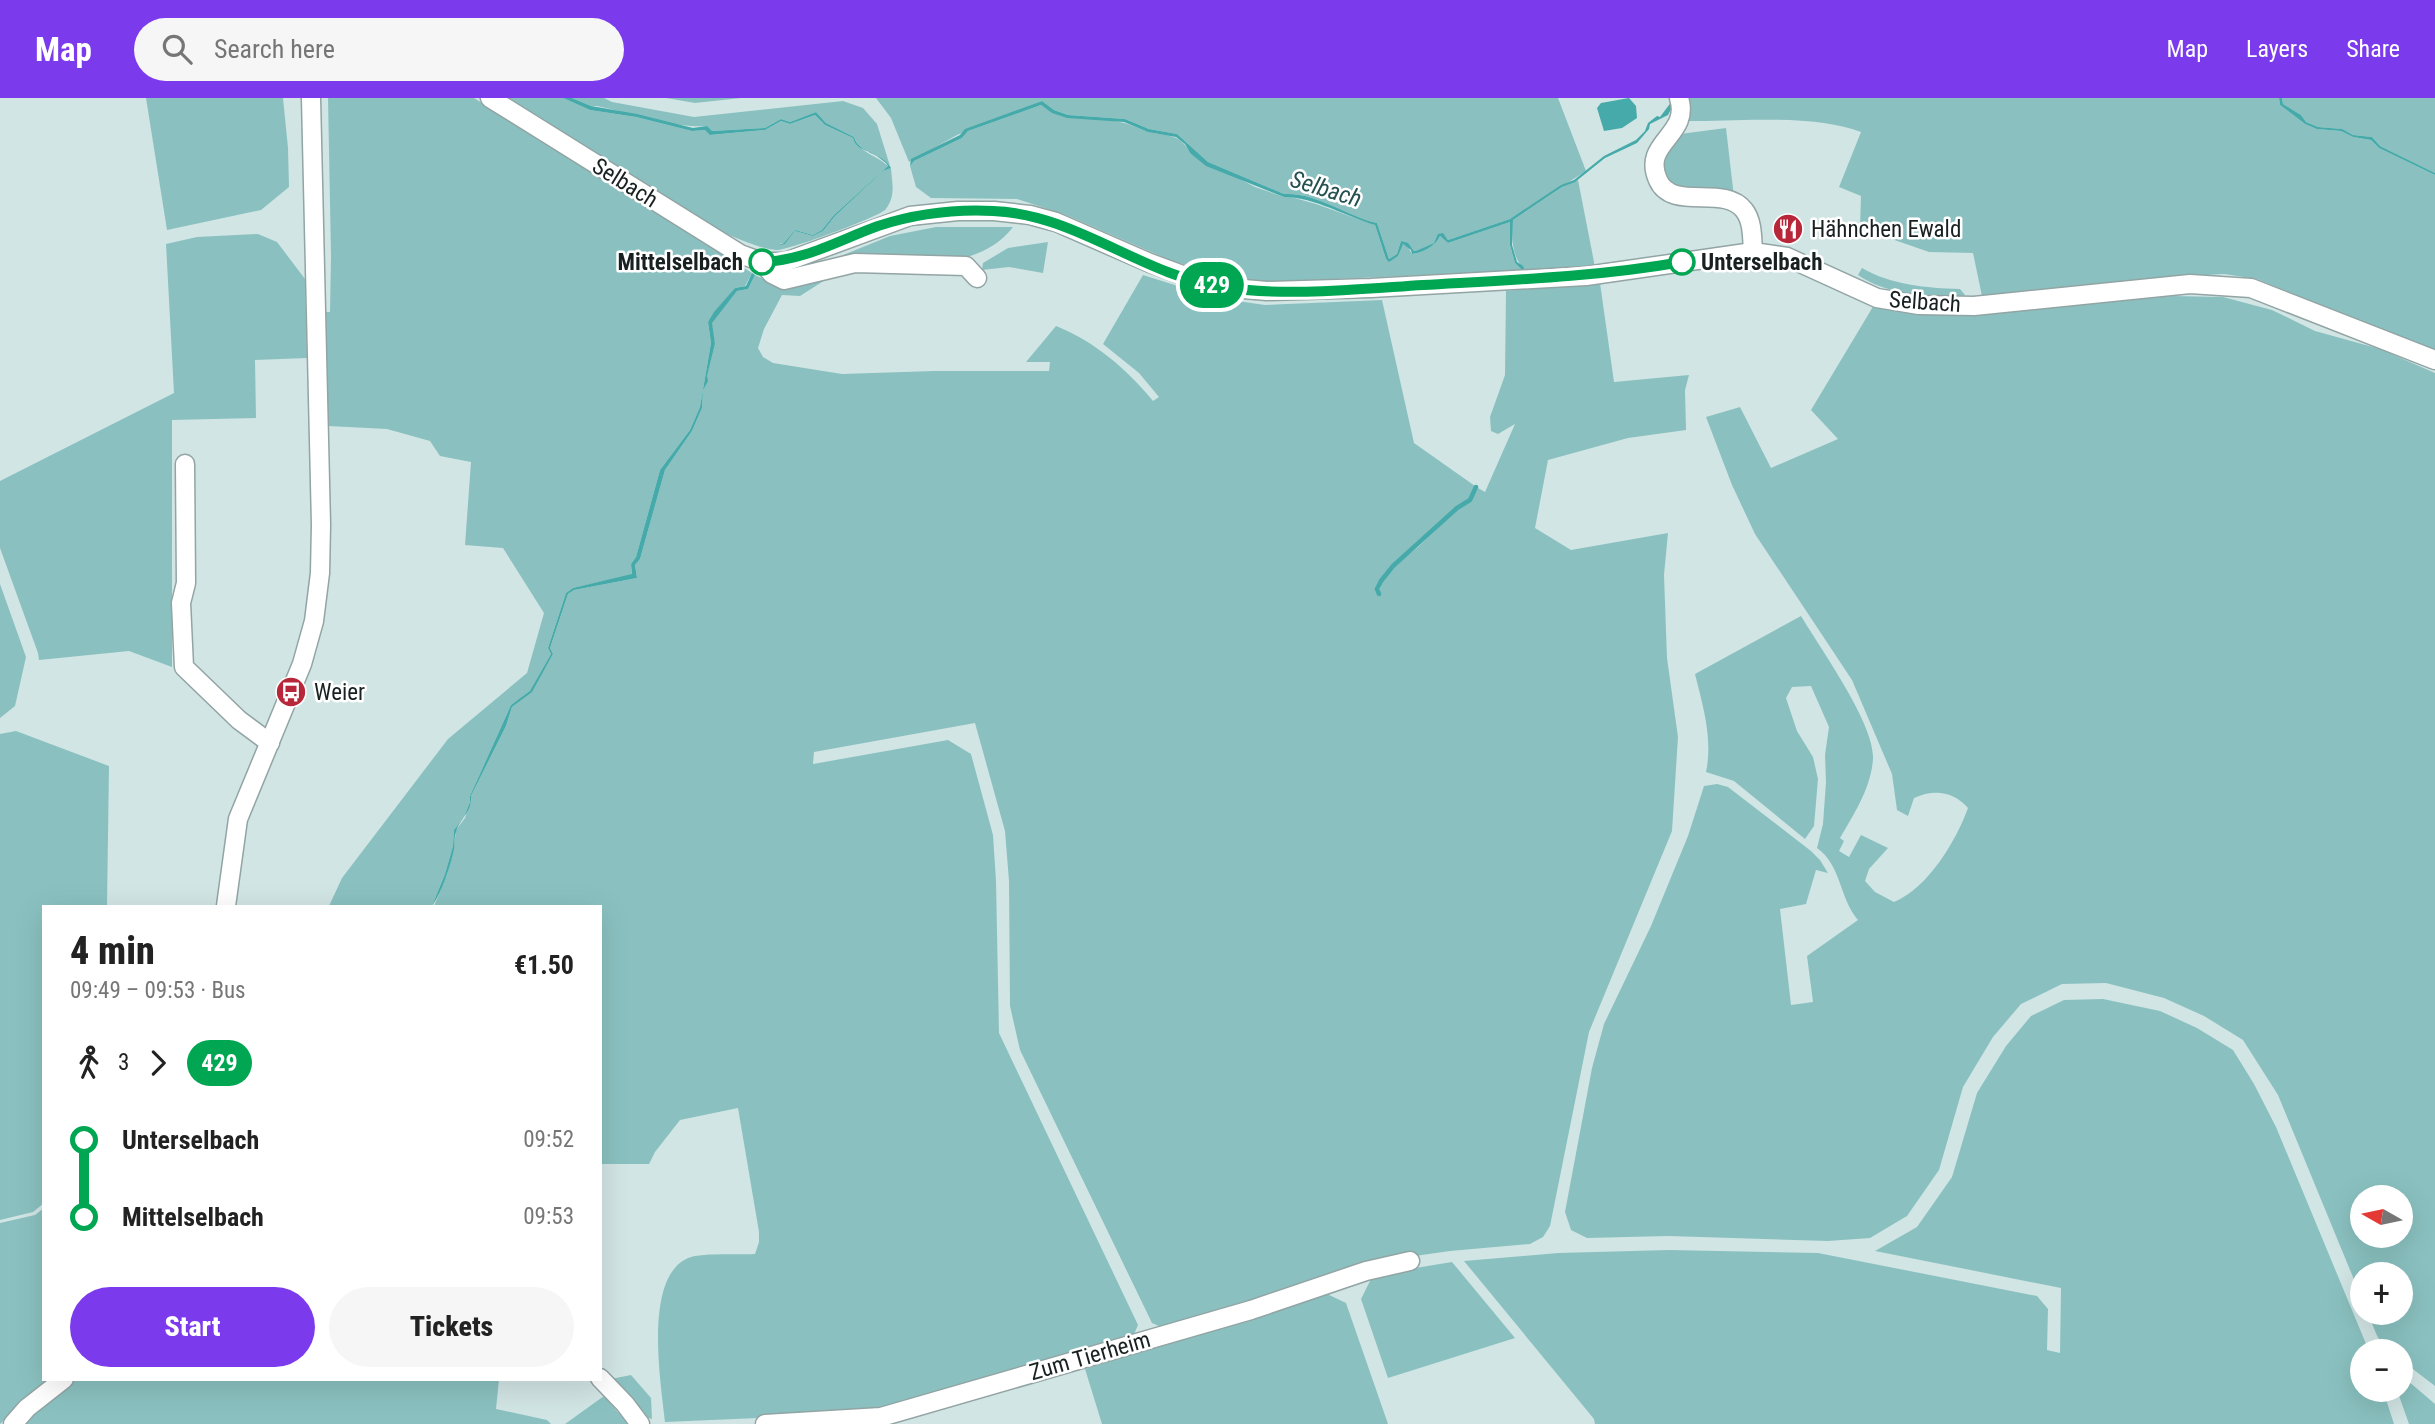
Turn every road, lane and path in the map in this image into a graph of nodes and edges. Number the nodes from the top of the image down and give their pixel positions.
1 (311, 98) edge
2 (490, 98) edge
3 (1679, 98) edge
4 (1753, 252) junction
5 (762, 262) junction
6 (977, 278) dead end
7 (2435, 360) edge
8 (185, 464) dead end
9 (270, 743) junction
10 (226, 905) edge
11 (1410, 1261) dead end
12 (602, 1380) edge
13 (61, 1381) edge
14 (13, 1424) edge
15 (640, 1424) edge
16 (765, 1424) edge

1 - 9 street
2 - 5 street, Selbach
3 - 4 street
4 - 5 street, Selbach
4 - 7 street, Selbach
5 - 6 street, Selbach
8 - 9 street
9 - 10 street
11 - 16 street, Zum Tierheim
12 - 15 street
13 - 14 street

